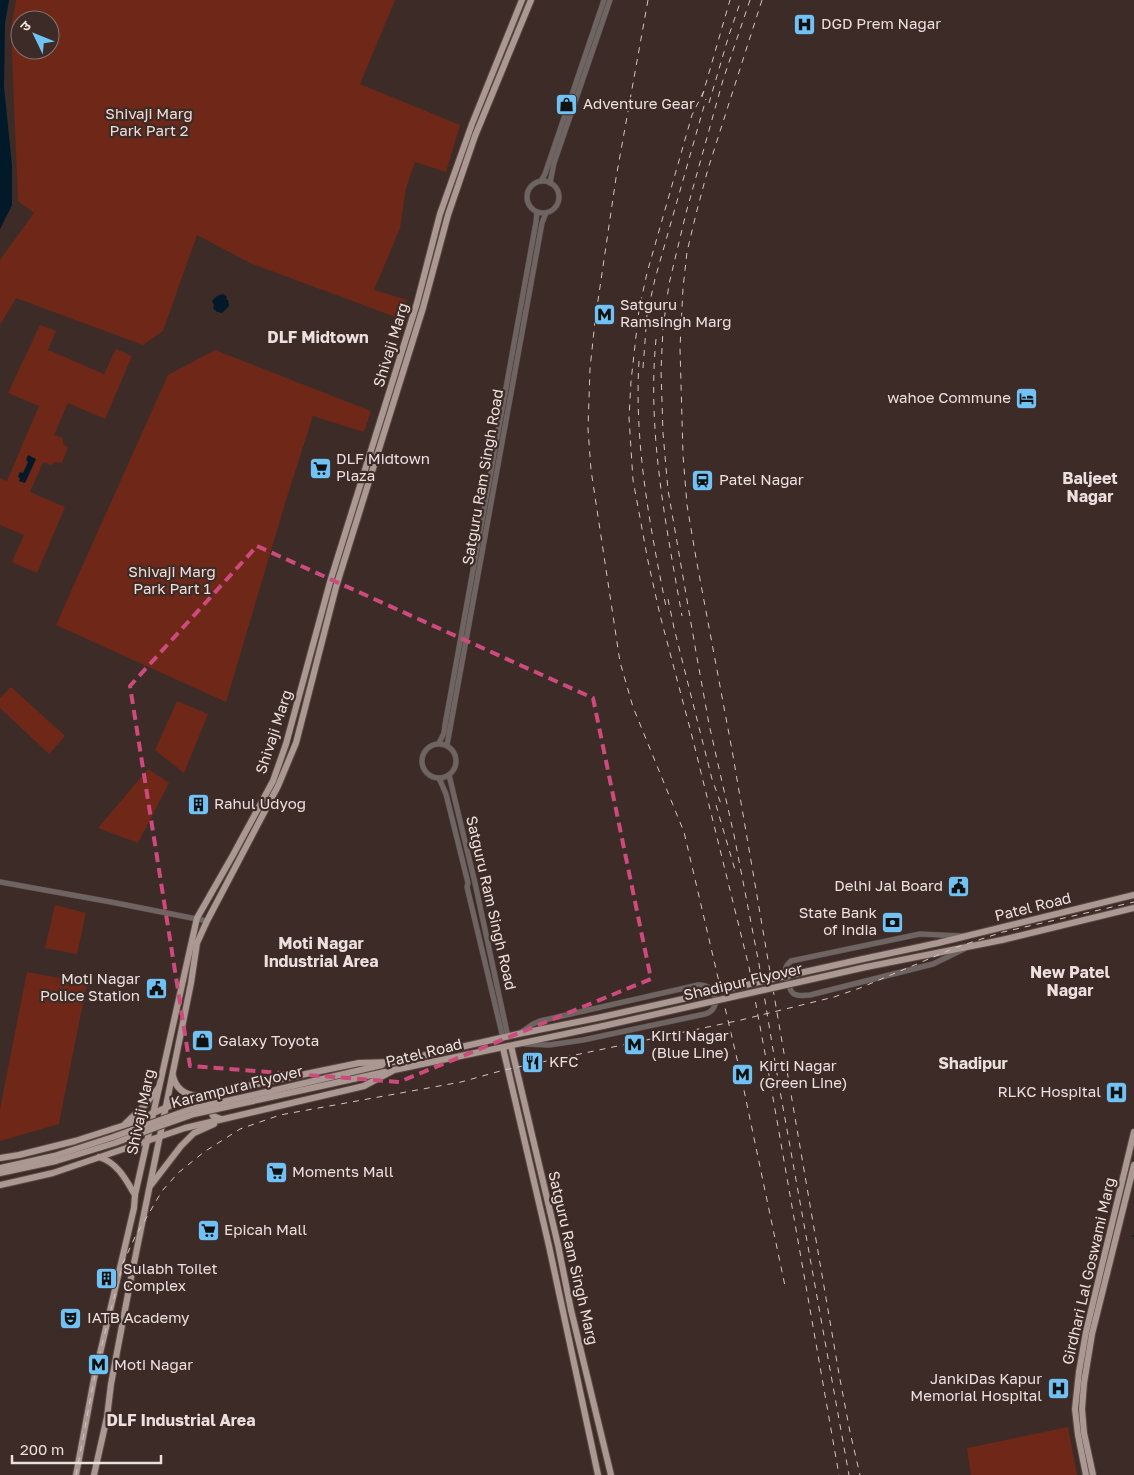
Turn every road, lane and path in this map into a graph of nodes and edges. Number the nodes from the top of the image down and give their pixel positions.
1 (522, 0) edge
2 (531, 0) edge
3 (604, 0) edge
4 (610, 0) edge
5 (541, 181) junction
6 (550, 183) junction
7 (537, 212) junction
8 (546, 213) junction
9 (439, 743) junction
10 (447, 745) junction
11 (449, 775) junction
12 (439, 778) junction
13 (0, 882) edge
14 (1134, 895) edge
15 (1134, 908) edge
16 (197, 918) junction
17 (206, 921) junction
18 (966, 936) junction
19 (938, 943) joint
20 (971, 946) junction
21 (520, 1034) junction
22 (505, 1037) junction
23 (522, 1044) junction
24 (511, 1046) junction
25 (503, 1048) junction
26 (395, 1062) junction
27 (394, 1070) junction
28 (173, 1073) junction
29 (160, 1085) junction
30 (219, 1093) junction
31 (271, 1094) junction
32 (204, 1096) junction
33 (165, 1108) junction
34 (154, 1113) junction
35 (225, 1118) junction
36 (123, 1126) junction
37 (1134, 1132) edge
38 (160, 1137) junction
39 (75, 1141) junction
40 (148, 1141) junction
41 (99, 1157) junction
42 (0, 1158) edge
43 (55, 1158) junction
44 (80, 1164) junction
45 (1134, 1165) edge
46 (0, 1168) edge
47 (0, 1173) edge
48 (0, 1185) edge
49 (149, 1188) junction
50 (135, 1195) junction
51 (76, 1475) edge
52 (94, 1475) edge
53 (598, 1475) edge
54 (611, 1475) edge
55 (1086, 1475) edge
56 (1093, 1475) edge

1 - 16 main road, Shivaji Marg
2 - 17 main road, Shivaji Marg
3 - 5 street
4 - 6 street
5 - 6 street
5 - 7 street
6 - 8 street
7 - 8 street
7 - 9 street, Satguru Ram Singh Road
8 - 10 street, Satguru Ram Singh Road
9 - 10 street
9 - 12 street
10 - 11 street
11 - 12 street
11 - 22 street, Satguru Ram Singh Road
12 - 22 street, Satguru Ram Singh Road
13 - 16 street
14 - 18 main road, Patel Road
15 - 20 main road, Patel Road
16 - 17 street
16 - 29 main road, Shivaji Marg
17 - 28 main road, Shivaji Marg
18 - 19 main road, Patel Road
18 - 20 street
19 - 21 main road, Shadipur Flyover, bridge
20 - 23 main road, Shadipur Flyover, bridge
21 - 22 main road, Patel Road
21 - 23 street
22 - 26 main road, Patel Road
23 - 24 main road, Patel Road
24 - 25 main road, Patel Road
24 - 54 main road, Satguru Ram Singh Marg
25 - 27 main road, Patel Road
25 - 53 main road, Satguru Ram Singh Marg
26 - 30 main road, Patel Road
26 - 31 main road, Karampura Flyover
27 - 31 main road, Karampura Flyover
27 - 35 main road, Patel Road
28 - 32 main road
28 - 33 main road, Shivaji Marg
29 - 34 main road, Shivaji Marg
29 - 36 main road
30 - 32 main road, Patel Road
30 - 35 main road
31 - 43 main road, Karampura Flyover, bridge
32 - 33 main road, Patel Road
33 - 34 main road, Patel Road
33 - 38 main road, Shivaji Marg
34 - 36 main road, Patel Road
34 - 40 main road, Shivaji Marg
35 - 38 main road, Patel Road
35 - 49 main road
36 - 39 main road, Patel Road
37 - 55 main road, Girdhari Lal Goswami Marg
38 - 40 main road, Patel Road
38 - 49 main road, Shivaji Marg
39 - 42 main road, Patel Road
39 - 44 main road
40 - 41 main road, Patel Road
40 - 50 main road, Shivaji Marg
41 - 44 main road, Patel Road
41 - 50 main road
43 - 46 main road, Karampura Flyover
43 - 47 main road, Karampura Flyover
44 - 48 main road, Patel Road
45 - 56 main road, Girdhari Lal Goswami Marg
49 - 52 main road, Shivaji Marg
50 - 51 main road, Shivaji Marg

